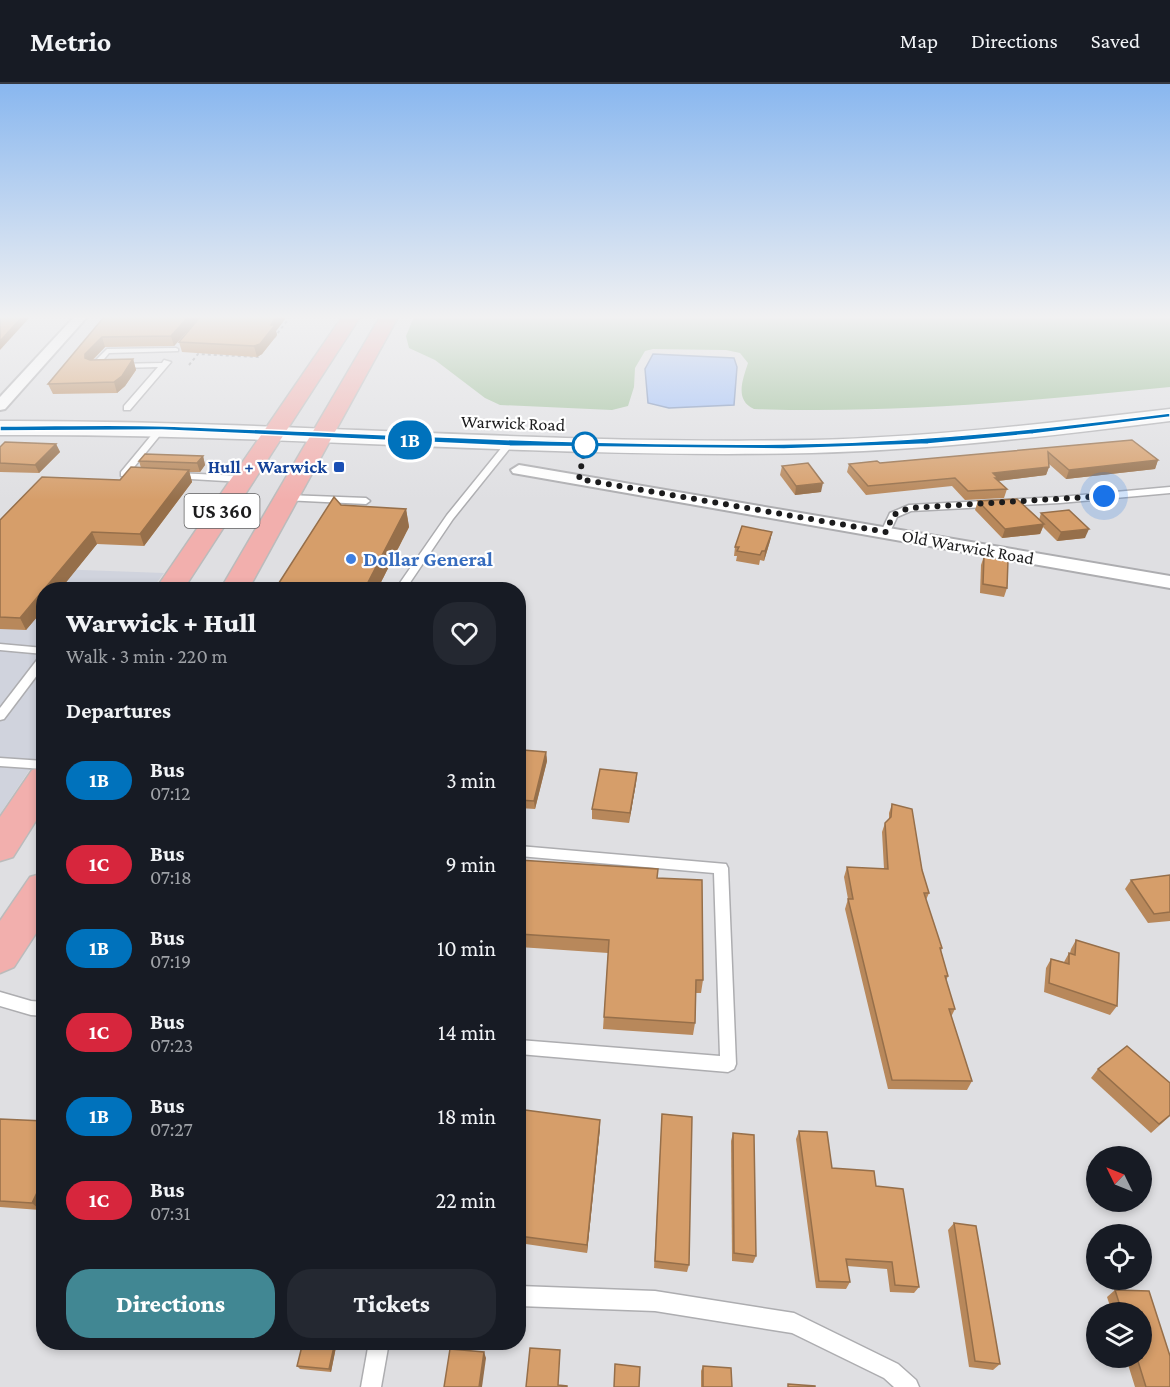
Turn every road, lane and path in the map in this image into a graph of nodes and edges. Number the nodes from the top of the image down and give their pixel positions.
1 (27, 378) edge
2 (154, 378) edge
3 (306, 378) edge
4 (359, 378) edge
5 (1170, 397) edge
6 (0, 408) edge
7 (127, 408) junction
8 (1051, 409) dead end
9 (1170, 415) edge
10 (167, 418) junction
11 (275, 419) junction
12 (454, 420) dead end
13 (337, 422) junction
14 (753, 426) dead end
15 (0, 428) edge
16 (510, 443) junction
17 (519, 470) dead end
18 (146, 475) edge
19 (168, 476) edge
20 (243, 479) junction
21 (1170, 490) edge
22 (287, 498) junction
23 (366, 501) dead end
24 (886, 532) junction
25 (174, 582) edge
26 (239, 582) edge
27 (405, 582) edge
28 (1170, 582) edge
29 (0, 647) edge
30 (36, 650) edge
31 (36, 669) edge
32 (0, 716) edge
33 (0, 762) edge
34 (36, 764) edge
35 (36, 791) edge
36 (0, 847) edge
37 (526, 852) edge
38 (36, 900) edge
39 (0, 955) edge
40 (0, 999) edge
41 (36, 1008) edge
42 (526, 1048) edge
43 (526, 1296) edge
44 (378, 1350) edge
45 (371, 1387) edge
46 (909, 1387) edge

1 - 6 street
2 - 7 lane
3 - 11 main road, US 360
4 - 13 main road, US 360
5 - 8 main road
6 - 7 main road, Warwick Road
7 - 10 main road, Warwick Road
9 - 16 main road, Warwick Road
10 - 11 main road, Warwick Road
10 - 15 main road, Warwick Road
10 - 18 lane
11 - 13 main road, Warwick Road
11 - 20 main road, US 360
12 - 14 main road, Warwick Road
13 - 16 main road, Warwick Road
13 - 22 main road, US 360
16 - 27 lane
17 - 24 street, Old Warwick Road
19 - 20 lane
20 - 25 main road, US 360
21 - 24 lane
22 - 23 lane
22 - 26 main road, US 360
24 - 28 street, Old Warwick Road
29 - 30 lane
31 - 32 lane
33 - 34 lane
35 - 36 main road
37 - 42 lane
38 - 39 main road
40 - 41 lane
43 - 46 lane
44 - 45 lane

